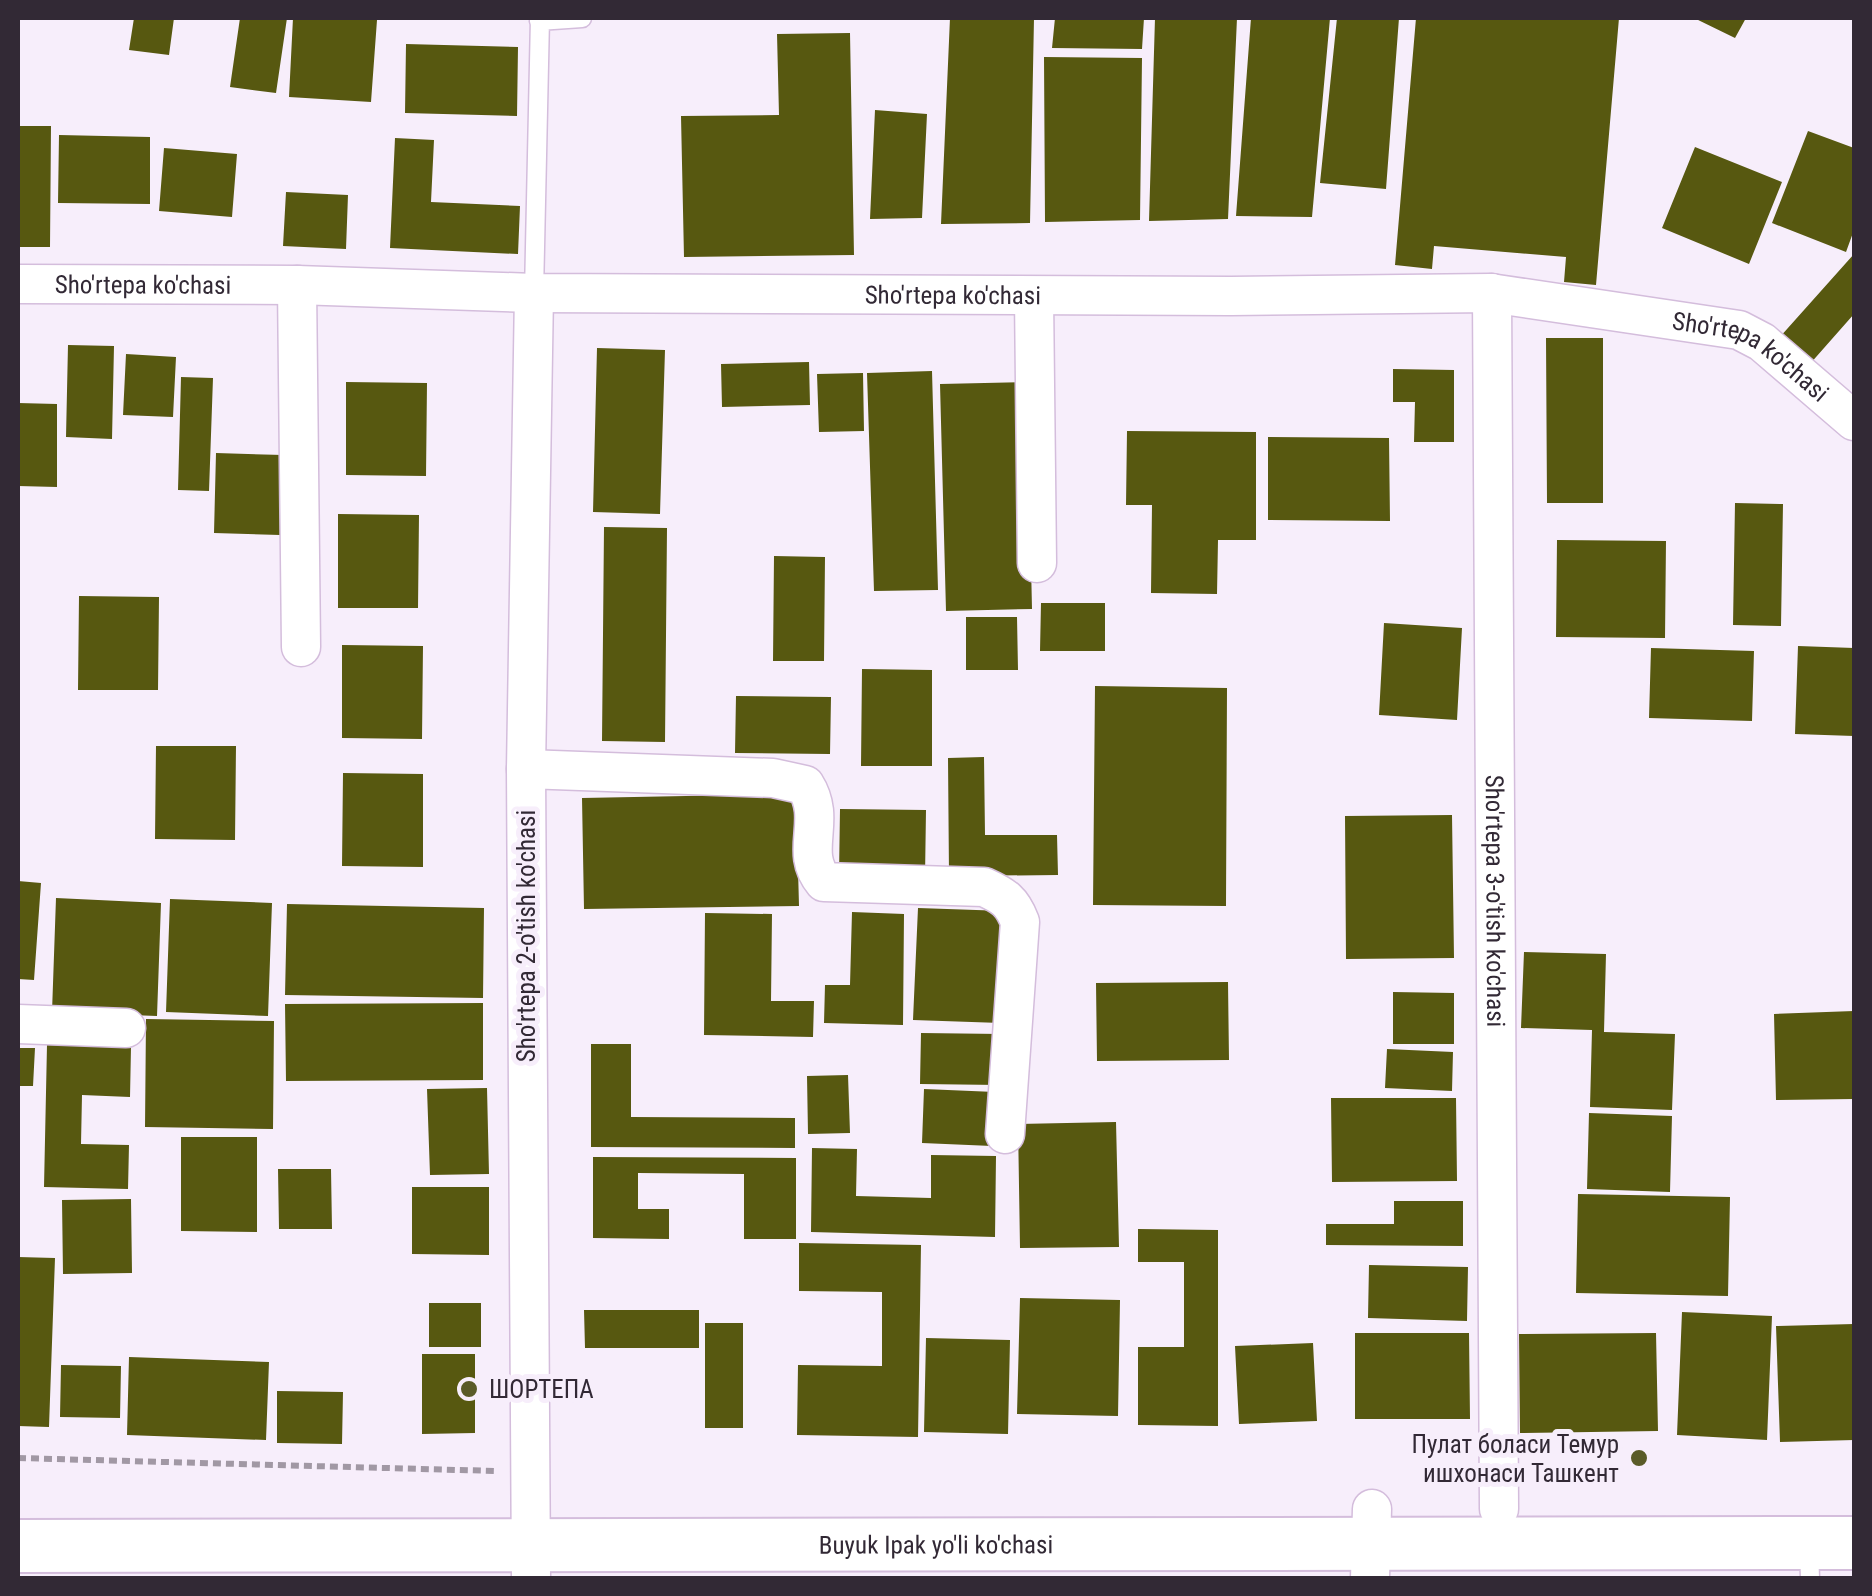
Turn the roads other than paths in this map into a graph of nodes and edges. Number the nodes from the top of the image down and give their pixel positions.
1 (582, 18) edge
2 (539, 19) edge
3 (18, 284) edge
4 (298, 285) junction
5 (534, 293) junction
6 (1492, 293) junction
7 (1034, 296) junction
8 (1854, 421) edge
9 (1036, 563) dead end
10 (301, 647) dead end
11 (526, 768) junction
12 (18, 1024) edge
13 (126, 1028) dead end
14 (1005, 1134) dead end
15 (1498, 1509) junction
16 (1854, 1509) edge
17 (18, 1510) edge
18 (530, 1526) edge
19 (1371, 1544) edge
20 (18, 1546) edge
21 (1825, 1555) edge
22 (263, 1562) edge

1 - 2 lane
2 - 5 lane
3 - 4 street, Sho'rtepa ko'chasi
4 - 5 street, Sho'rtepa ko'chasi
4 - 10 street
5 - 7 street, Sho'rtepa ko'chasi
5 - 11 street, Sho'rtepa 2-o'tish ko'chasi
6 - 7 street, Sho'rtepa ko'chasi
6 - 8 street, Sho'rtepa ko'chasi
6 - 15 street, Sho'rtepa 3-o'tish ko'chasi
7 - 9 street
11 - 14 street
11 - 18 street, Sho'rtepa 2-o'tish ko'chasi
12 - 13 street
15 - 16 main road, Buyuk Ipak yo'li ko'chasi
15 - 19 main road, Buyuk Ipak yo'li ko'chasi
17 - 18 main road, Buyuk Ipak yo'li ko'chasi
18 - 19 main road, Buyuk Ipak yo'li ko'chasi
18 - 19 main road, Buyuk Ipak yo'li ko'chasi
18 - 22 main road, Buyuk Ipak yo'li ko'chasi
19 - 21 main road, Buyuk Ipak yo'li ko'chasi
20 - 22 main road, Buyuk Ipak yo'li ko'chasi

